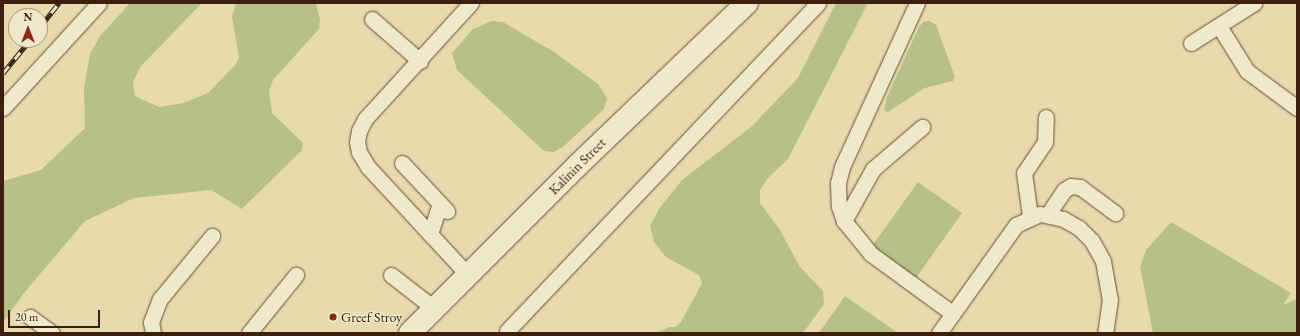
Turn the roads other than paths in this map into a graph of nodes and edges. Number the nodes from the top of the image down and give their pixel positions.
1 (99, 3) edge
2 (470, 3) edge
3 (746, 3) edge
4 (818, 3) edge
5 (917, 3) edge
6 (1254, 3) edge
7 (372, 19) dead end
8 (1219, 26) junction
9 (1191, 43) dead end
10 (420, 61) junction
11 (3, 108) edge
12 (1297, 108) edge
13 (1046, 117) dead end
14 (922, 127) dead end
15 (402, 164) dead end
16 (1115, 213) dead end
17 (1048, 214) junction
18 (1030, 216) junction
19 (844, 221) junction
20 (430, 234) junction
21 (212, 236) dead end
22 (296, 275) dead end
23 (391, 275) dead end
24 (468, 275) junction
25 (435, 308) junction
26 (952, 313) junction
27 (30, 317) dead end
28 (507, 331) dead end
29 (52, 333) edge
30 (153, 333) edge
31 (249, 333) edge
32 (410, 333) edge
33 (939, 333) edge
34 (1105, 333) edge

1 - 11 lane
2 - 10 lane
3 - 24 main road, Kalinin Street
4 - 28 lane
5 - 19 lane
6 - 8 lane
7 - 10 lane
8 - 9 lane
8 - 12 lane
10 - 20 lane
13 - 18 lane
14 - 19 lane
15 - 20 lane
16 - 17 lane
17 - 18 lane
17 - 34 lane
18 - 26 lane
19 - 26 lane
20 - 24 lane
21 - 30 lane
22 - 31 lane
23 - 25 lane
24 - 25 main road, Kalinin Street
25 - 32 main road, Kalinin Street
26 - 33 lane
27 - 29 lane

